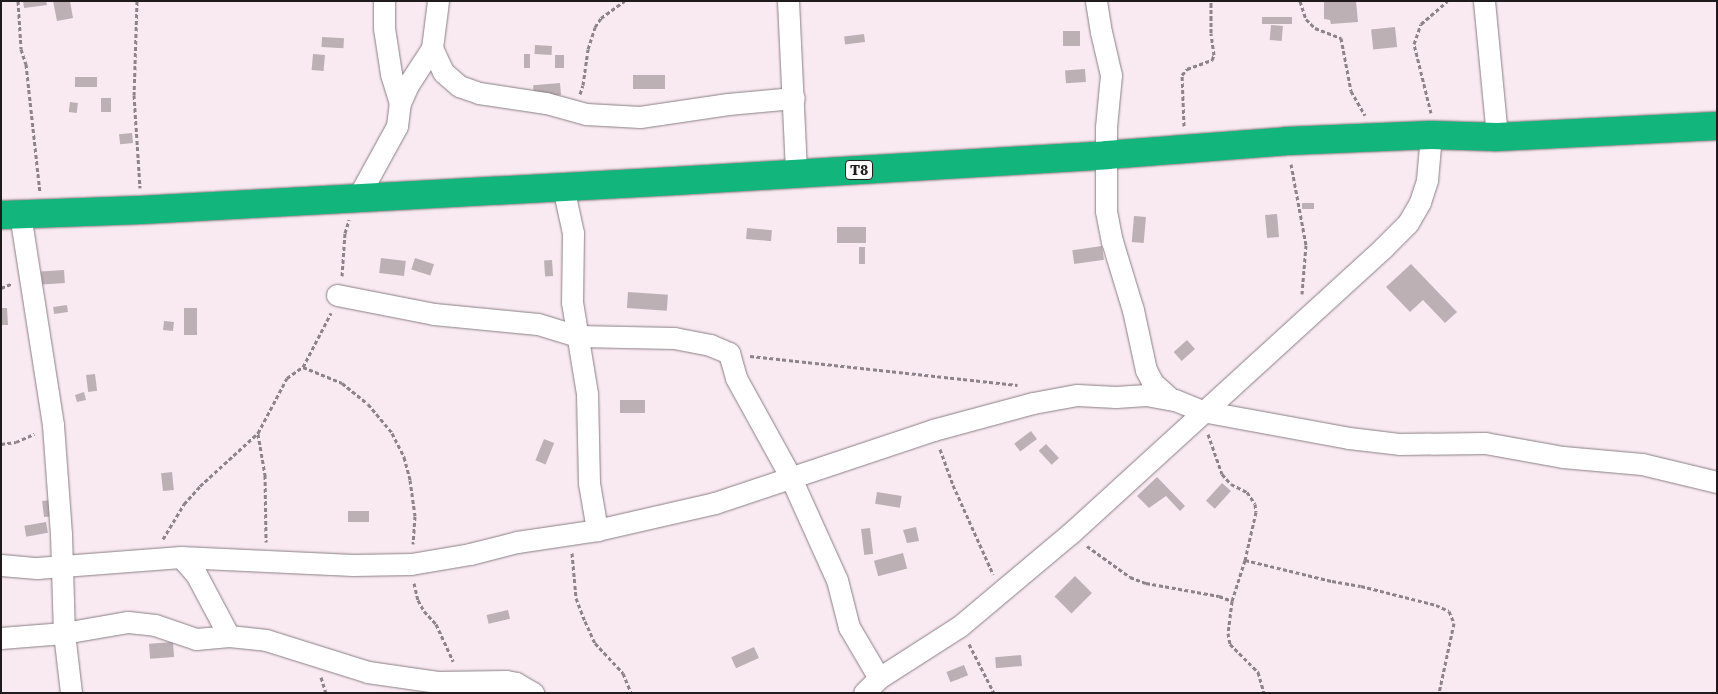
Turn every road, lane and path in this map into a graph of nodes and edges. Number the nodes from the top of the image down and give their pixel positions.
1 (18, 1) edge
2 (137, 1) edge
3 (384, 1) edge
4 (438, 1) edge
5 (624, 1) edge
6 (788, 1) edge
7 (1096, 1) edge
8 (1211, 1) edge
9 (1300, 1) edge
10 (1447, 1) edge
11 (1484, 1) edge
12 (432, 48) junction
13 (794, 98) junction
14 (400, 103) junction
15 (574, 110) junction
16 (1717, 126) edge
17 (1431, 135) junction
18 (1382, 137) junction
19 (1497, 137) junction
20 (1287, 141) junction
21 (1186, 149) junction
22 (1107, 155) junction
23 (796, 173) junction
24 (563, 187) junction
25 (358, 197) junction
26 (141, 210) junction
27 (21, 214) edge
28 (337, 296) junction
29 (1303, 319) junction
30 (577, 336) junction
31 (730, 353) junction
32 (303, 367) junction
33 (1026, 386) dead end
34 (1172, 399) junction
35 (1202, 411) junction
36 (53, 426) junction
37 (933, 430) junction
38 (258, 433) junction
39 (1, 444) edge
40 (790, 476) junction
41 (1717, 482) edge
42 (597, 530) junction
43 (571, 533) junction
44 (1071, 533) junction
45 (181, 556) junction
46 (153, 559) junction
47 (265, 560) junction
48 (1245, 560) junction
49 (411, 564) junction
50 (1, 566) edge
51 (62, 566) junction
52 (1001, 592) junction
53 (1232, 601) junction
54 (960, 626) junction
55 (64, 633) junction
56 (229, 636) junction
57 (1, 638) edge
58 (880, 678) junction
59 (460, 681) junction
60 (71, 693) edge
61 (533, 693) edge
62 (631, 693) edge
63 (864, 693) edge
64 (994, 693) edge
65 (1264, 693) edge
66 (1439, 693) edge

1 - 27 path
2 - 26 path
3 - 14 street
4 - 12 street
5 - 15 path
6 - 13 street
7 - 22 street
8 - 21 path
9 - 18 path
10 - 17 path
11 - 19 street
12 - 14 street
12 - 15 street
13 - 15 street
13 - 23 street
14 - 25 street
16 - 19 highway, T8
17 - 18 highway, T8
17 - 19 highway, T8
17 - 29 street
18 - 20 highway, T8
20 - 21 highway, T8
20 - 29 path
21 - 22 highway, T8
22 - 23 highway, T8
22 - 34 street
23 - 24 highway, T8
24 - 25 highway, T8
24 - 30 street
25 - 26 highway, T8
25 - 28 path
26 - 27 highway, T8
27 - 36 street
28 - 30 street
28 - 32 path
29 - 35 street
30 - 31 street
30 - 42 street
31 - 33 path
31 - 40 street
32 - 38 path
32 - 49 path
34 - 35 street
34 - 37 street
35 - 41 street
35 - 44 street
35 - 48 path
36 - 39 path
36 - 51 street
37 - 40 street
37 - 52 path
38 - 46 path
38 - 47 path
40 - 42 street
40 - 58 street
42 - 43 street
43 - 49 street
43 - 62 path
44 - 52 street
44 - 53 path
45 - 46 street
45 - 47 street
45 - 56 street
46 - 51 street
47 - 49 street
48 - 53 path
48 - 66 path
49 - 59 path
50 - 51 street
51 - 55 street
52 - 54 street
53 - 65 path
54 - 58 street
54 - 64 path
55 - 56 street
55 - 57 street
55 - 60 street
56 - 59 street
58 - 63 street
59 - 61 street

